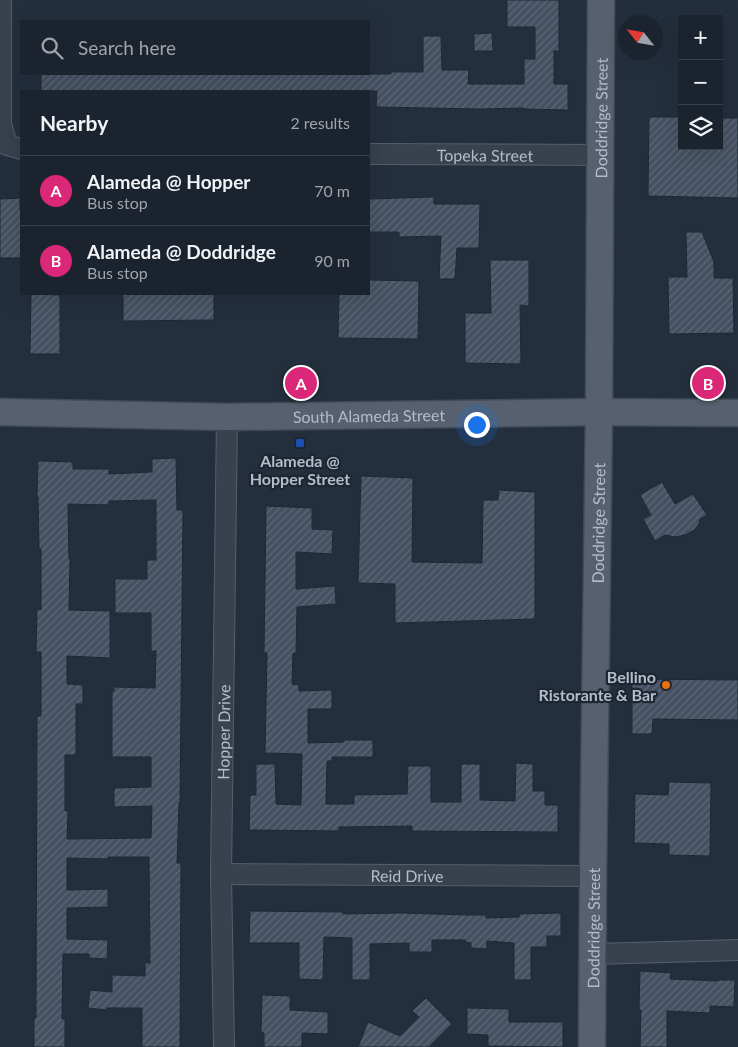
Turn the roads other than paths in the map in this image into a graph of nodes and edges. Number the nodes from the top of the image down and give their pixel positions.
1 (2, 0) edge
2 (601, 0) edge
3 (14, 147) edge
4 (370, 154) edge
5 (601, 155) junction
6 (0, 412) edge
7 (599, 412) junction
8 (738, 413) edge
9 (227, 418) junction
10 (221, 874) junction
11 (593, 876) junction
12 (738, 950) edge
13 (593, 954) junction
14 (224, 1047) edge
15 (592, 1047) edge

1 - 3 street
2 - 5 main road, Doddridge Street
4 - 5 street, Topeka Street
5 - 7 main road, Doddridge Street
6 - 9 main road, South Alameda Street
7 - 8 main road, South Alameda Street
7 - 9 main road, South Alameda Street
7 - 11 main road, Doddridge Street
9 - 10 street, Hopper Drive
10 - 11 street, Reid Drive
10 - 14 street, Hopper Drive
11 - 13 main road, Doddridge Street
12 - 13 street
13 - 15 main road, Doddridge Street

